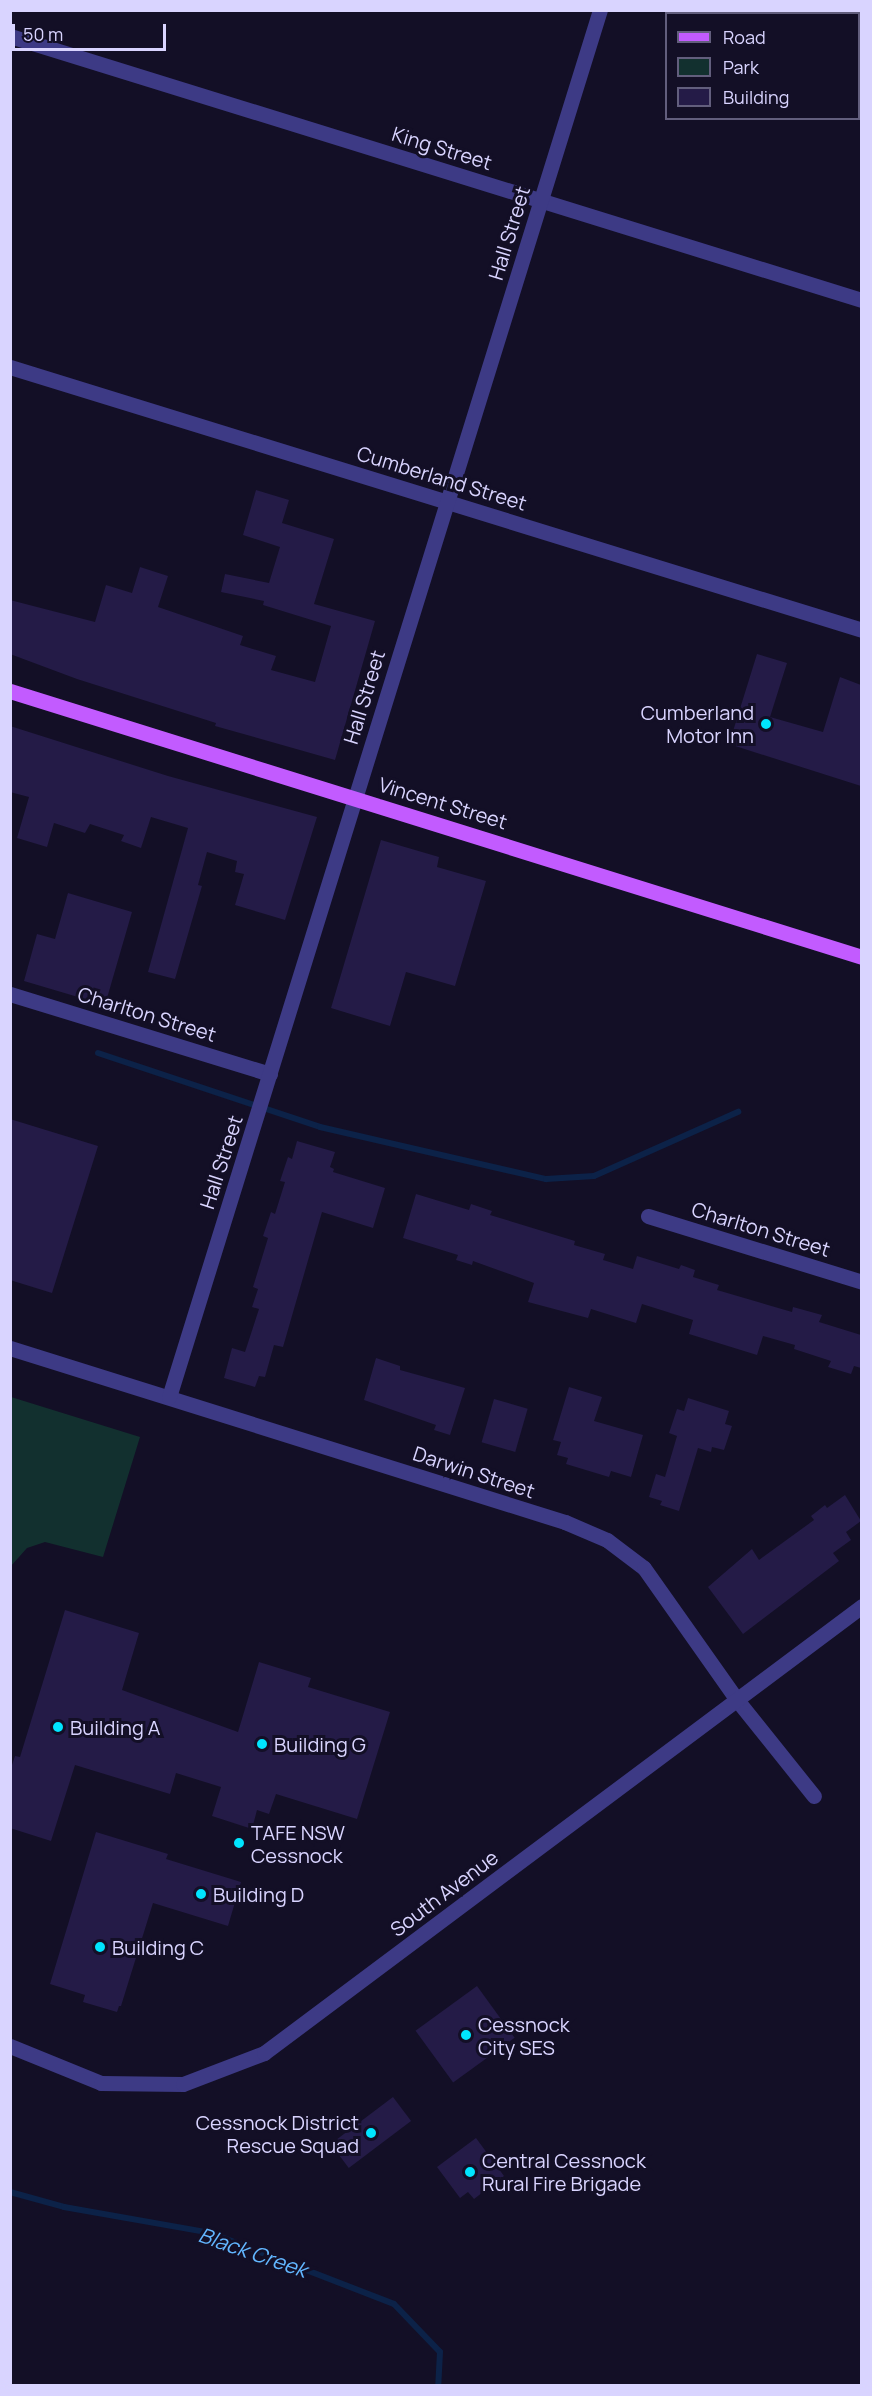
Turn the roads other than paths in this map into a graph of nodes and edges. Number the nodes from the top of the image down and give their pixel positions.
1 (600, 10) edge
2 (10, 36) edge
3 (542, 201) junction
4 (861, 300) edge
5 (10, 367) edge
6 (448, 502) junction
7 (861, 630) edge
8 (10, 691) edge
9 (355, 797) junction
10 (861, 957) edge
11 (10, 994) edge
12 (270, 1074) junction
13 (648, 1216) dead end
14 (861, 1282) edge
15 (10, 1348) edge
16 (169, 1397) junction
17 (861, 1606) edge
18 (737, 1700) junction
19 (814, 1796) dead end
20 (10, 2046) edge

1 - 3 street, Hall Street
2 - 3 street, King Street
3 - 4 street, King Street
3 - 6 street, Hall Street
5 - 6 street, Cumberland Street
6 - 7 street, Cumberland Street
6 - 9 street, Hall Street
8 - 9 main road, Vincent Street
9 - 10 main road, Vincent Street
9 - 12 street, Hall Street
11 - 12 street, Charlton Street
12 - 16 street, Hall Street
13 - 14 street, Charlton Street
15 - 16 street, Darwin Street
16 - 18 street, Darwin Street
17 - 18 street, South Avenue
18 - 19 street, Darwin Street
18 - 20 street, South Avenue

